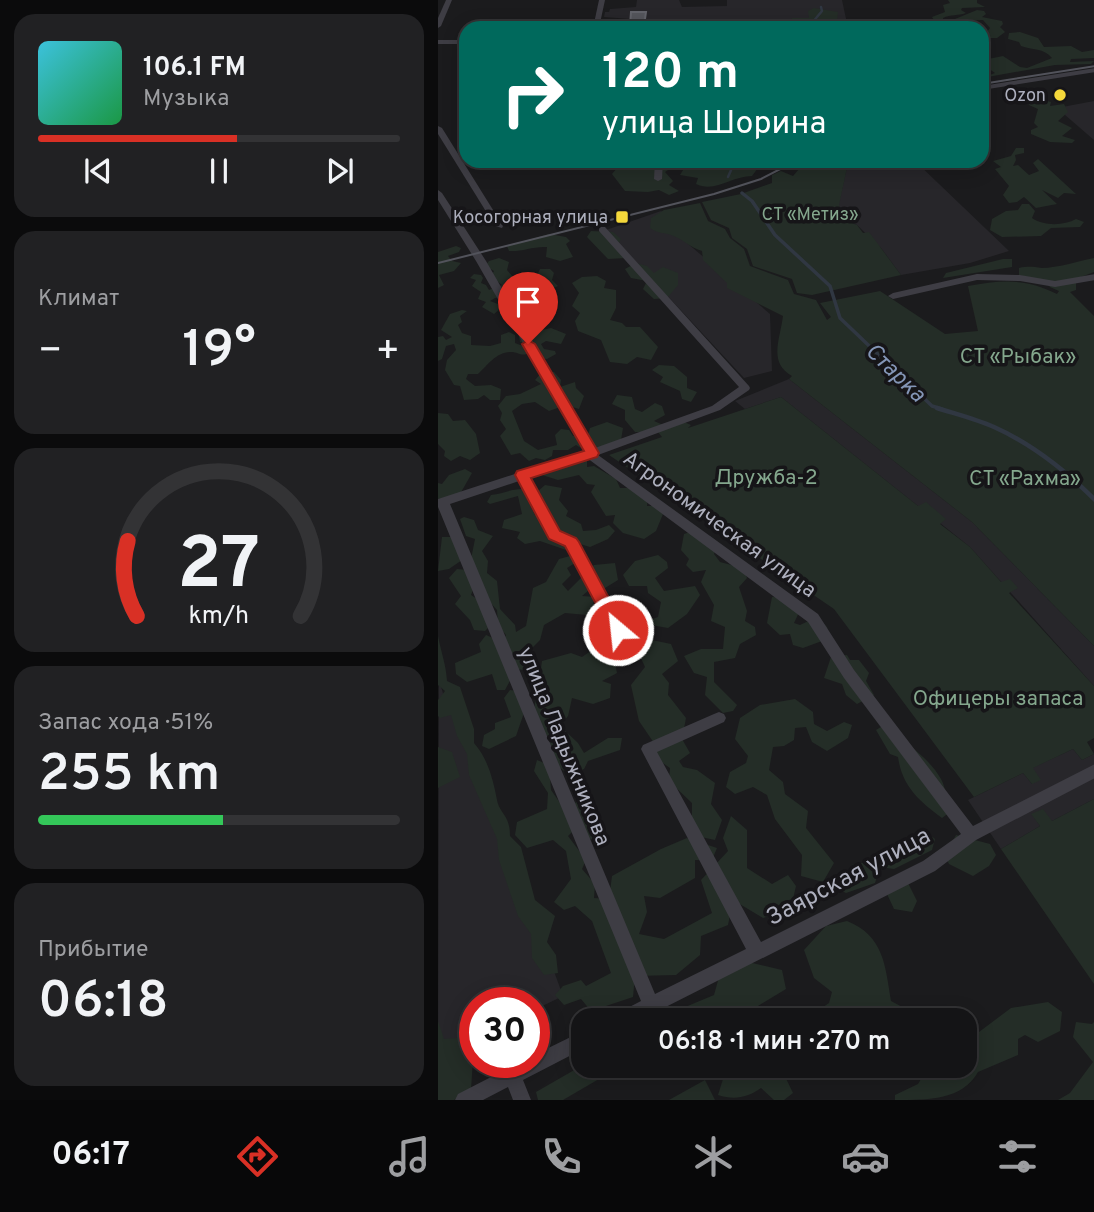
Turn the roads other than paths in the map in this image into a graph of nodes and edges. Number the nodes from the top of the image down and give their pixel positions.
1 (449, 0) edge
2 (602, 0) edge
3 (598, 21) edge
4 (438, 24) edge
5 (438, 42) edge
6 (459, 42) edge
7 (1094, 70) edge
8 (989, 87) edge
9 (438, 128) edge
10 (459, 162) edge
11 (463, 168) edge
12 (659, 168) edge
13 (658, 179) dead end
14 (438, 193) edge
15 (499, 226) dead end
16 (602, 229) dead end
17 (473, 252) joint
18 (1094, 277) edge
19 (893, 296) dead end
20 (590, 454) junction
21 (523, 475) junction
22 (440, 502) edge
23 (618, 630) dead end
24 (719, 718) dead end
25 (1094, 770) edge
26 (971, 835) junction
27 (757, 952) junction
28 (651, 1005) junction
29 (645, 1008) edge
30 (571, 1046) edge
31 (550, 1057) edge
32 (509, 1078) edge
33 (514, 1078) edge
34 (464, 1100) edge
35 (522, 1100) edge

1 - 4 street
2 - 3 street
5 - 6 street
7 - 8 street
9 - 10 street
11 - 15 street
12 - 13 street
14 - 17 street
16 - 20 street
17 - 20 street
18 - 19 street
20 - 21 street
20 - 26 street, Агрономическая улица
21 - 22 street
21 - 23 street
22 - 28 street, улица Ладыжникова
24 - 27 street
25 - 26 street, Заярская улица
26 - 27 street, Заярская улица
27 - 28 street, Заярская улица
28 - 29 street, Заярская улица
30 - 31 street
32 - 34 street
33 - 35 street

